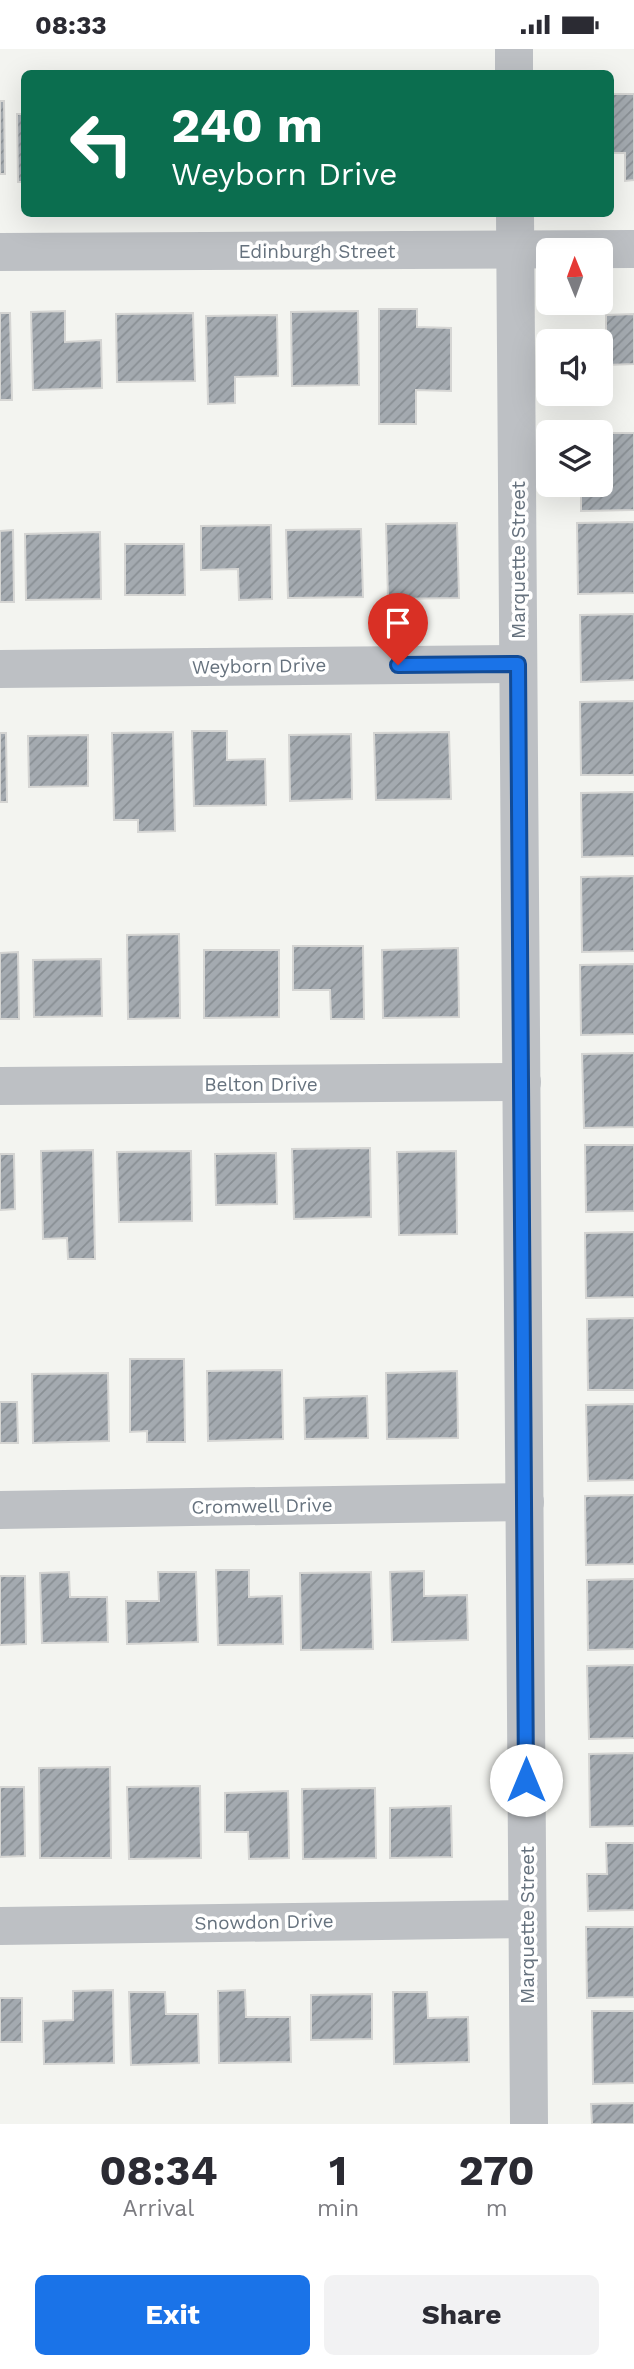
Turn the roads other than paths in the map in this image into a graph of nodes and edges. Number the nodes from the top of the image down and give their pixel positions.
1 (514, 49) edge
2 (514, 70) edge
3 (514, 217) edge
4 (634, 249) edge
5 (515, 251) junction
6 (0, 252) edge
7 (518, 664) junction
8 (0, 669) edge
9 (522, 1082) junction
10 (0, 1086) edge
11 (525, 1502) junction
12 (0, 1510) edge
13 (527, 1919) junction
14 (0, 1926) edge
15 (529, 2124) edge

1 - 2 street
3 - 5 street, Marquette Street
4 - 5 street, Edinburgh Street
5 - 6 street, Edinburgh Street
5 - 7 street, Marquette Street
7 - 8 street, Weyborn Drive
7 - 9 street, Marquette Street
9 - 10 street, Belton Drive
9 - 11 street, Marquette Street
11 - 12 street, Cromwell Drive
11 - 13 street, Marquette Street
13 - 14 street, Snowdon Drive
13 - 15 street, Marquette Street

